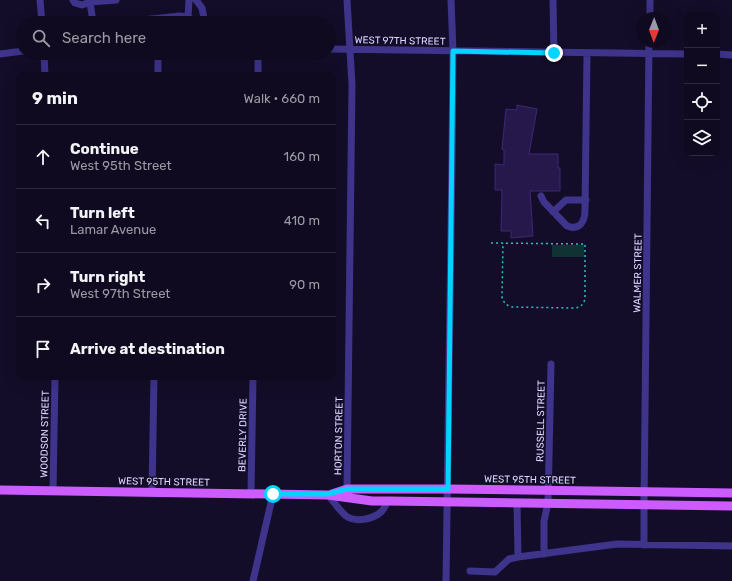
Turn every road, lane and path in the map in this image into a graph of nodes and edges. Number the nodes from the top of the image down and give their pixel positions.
1 (40, 0) edge
2 (73, 0) edge
3 (116, 0) edge
4 (189, 0) edge
5 (196, 0) edge
6 (347, 0) edge
7 (451, 0) edge
8 (553, 0) edge
9 (650, 0) edge
10 (90, 2) junction
11 (650, 12) edge
12 (41, 16) edge
13 (92, 16) edge
14 (188, 16) edge
15 (204, 16) edge
16 (650, 48) edge
17 (336, 49) edge
18 (350, 49) junction
19 (453, 51) junction
20 (16, 53) edge
21 (554, 53) junction
22 (587, 53) junction
23 (0, 54) edge
24 (649, 54) junction
25 (684, 54) edge
26 (720, 54) edge
27 (732, 55) edge
28 (44, 60) edge
29 (158, 60) edge
30 (258, 60) edge
31 (45, 72) edge
32 (158, 72) edge
33 (258, 72) edge
34 (541, 196) dead end
35 (586, 200) junction
36 (553, 212) junction
37 (491, 243) dead end
38 (503, 243) junction
39 (551, 364) dead end
40 (55, 380) edge
41 (154, 380) edge
42 (253, 380) edge
43 (347, 489) junction
44 (448, 489) junction
45 (0, 490) edge
46 (548, 490) junction
47 (53, 491) junction
48 (152, 492) junction
49 (644, 492) junction
50 (251, 493) junction
51 (732, 493) edge
52 (273, 494) junction
53 (328, 494) junction
54 (388, 501) junction
55 (448, 502) junction
56 (517, 503) junction
57 (548, 503) junction
58 (644, 505) junction
59 (732, 506) edge
60 (644, 545) junction
61 (732, 546) edge
62 (544, 554) junction
63 (518, 557) junction
64 (470, 571) dead end
65 (253, 581) edge
66 (446, 581) edge

1 - 12 street
2 - 10 street
3 - 10 street
4 - 14 street
5 - 15 street
6 - 18 street, HORTON STREET
7 - 19 street
8 - 21 street
9 - 11 street
10 - 13 street
16 - 24 street, WALMER STREET
17 - 18 street, WEST 97TH STREET
18 - 19 street, WEST 97TH STREET
18 - 43 street, HORTON STREET
19 - 21 street, WEST 97TH STREET
19 - 44 street
20 - 23 street
21 - 22 street, WEST 97TH STREET
22 - 24 street, WEST 97TH STREET
22 - 35 street
24 - 25 street, WEST 97TH STREET
24 - 49 street, WALMER STREET
26 - 27 street
28 - 31 street
29 - 32 street
30 - 33 street
34 - 36 street
35 - 36 street
35 - 36 street
37 - 38 path
38 - 38 path
39 - 46 street, RUSSELL STREET
40 - 47 street, WOODSON STREET
41 - 48 street
42 - 50 street, BEVERLY DRIVE
43 - 44 main road, WEST 95TH STREET
43 - 53 main road, WEST 95TH STREET
44 - 46 main road, WEST 95TH STREET
44 - 55 street
45 - 47 main road, WEST 95TH STREET
46 - 49 main road, WEST 95TH STREET
46 - 57 street, RUSSELL STREET
47 - 48 main road, WEST 95TH STREET
48 - 50 main road, WEST 95TH STREET
49 - 51 main road, WEST 95TH STREET
49 - 58 street, WALMER STREET
50 - 52 main road, WEST 95TH STREET
52 - 53 main road, WEST 95TH STREET
52 - 65 street
53 - 54 main road, WEST 95TH STREET
53 - 54 street
54 - 55 main road, WEST 95TH STREET
55 - 56 main road, WEST 95TH STREET
55 - 66 street
56 - 57 main road, WEST 95TH STREET
56 - 63 street
57 - 58 main road, WEST 95TH STREET
57 - 62 street, RUSSELL STREET
58 - 59 main road, WEST 95TH STREET
58 - 60 street, WALMER STREET
60 - 61 street
60 - 62 street
62 - 63 street
63 - 64 street

